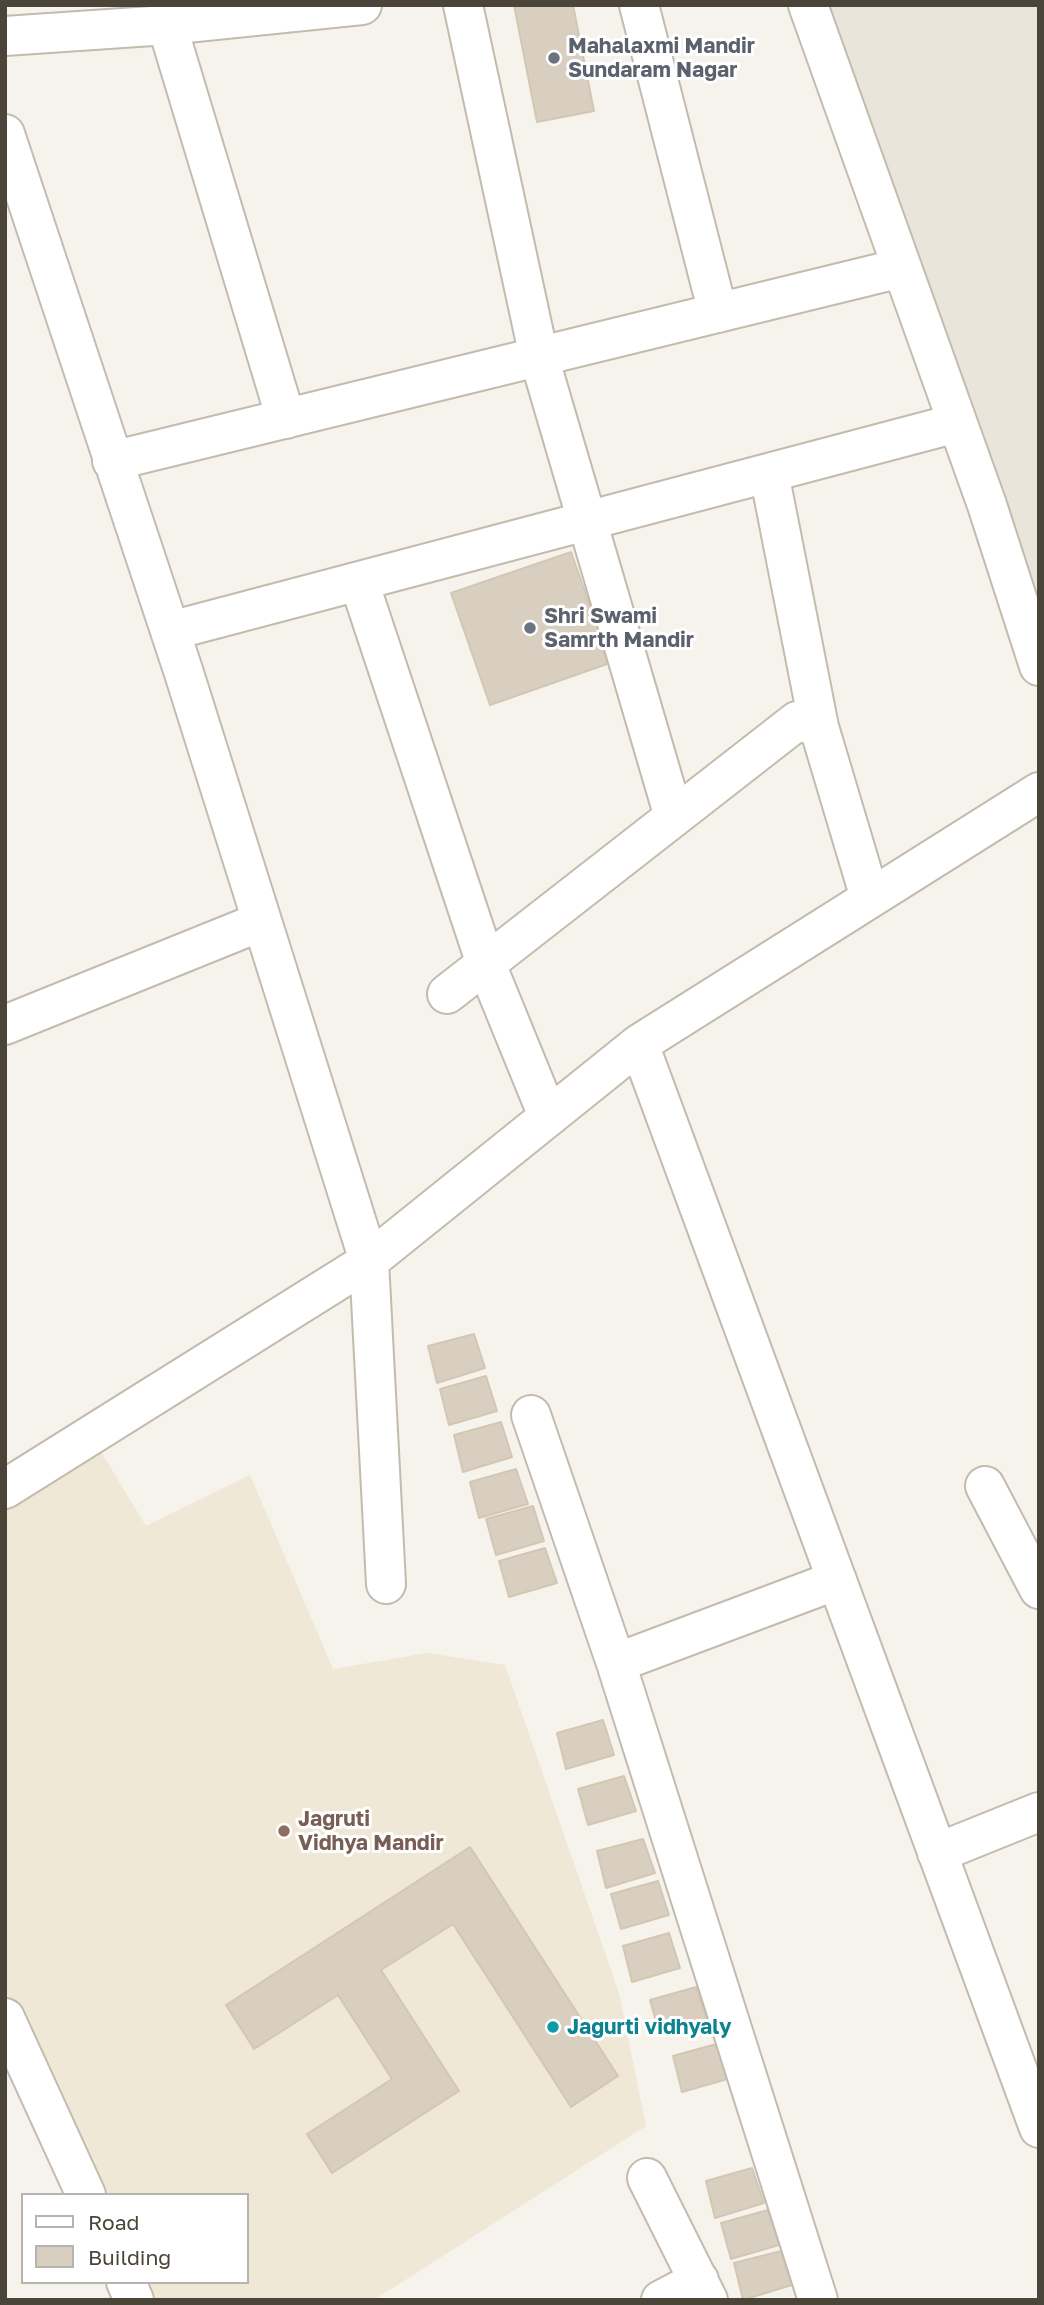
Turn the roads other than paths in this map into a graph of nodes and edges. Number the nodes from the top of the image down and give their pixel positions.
1 (362, 5) edge
2 (463, 5) edge
3 (639, 5) edge
4 (808, 5) edge
5 (167, 25) junction
6 (5, 36) edge
7 (5, 134) edge
8 (901, 268) junction
9 (718, 313) junction
10 (540, 357) junction
11 (286, 419) junction
12 (957, 423) junction
13 (112, 461) junction
14 (769, 473) junction
15 (588, 522) junction
16 (359, 582) junction
17 (170, 631) junction
18 (1039, 666) edge
19 (819, 727) junction
20 (1039, 792) edge
21 (674, 817) junction
22 (870, 898) junction
23 (260, 922) junction
24 (486, 964) junction
25 (447, 994) dead end
26 (5, 1025) edge
27 (639, 1044) junction
28 (548, 1116) junction
29 (369, 1261) junction
30 (531, 1415) dead end
31 (985, 1486) dead end
32 (5, 1489) edge
33 (837, 1580) junction
34 (386, 1584) dead end
35 (1039, 1588) edge
36 (616, 1663) junction
37 (1039, 1812) edge
38 (937, 1853) junction
39 (5, 2018) edge
40 (1039, 2128) edge
41 (647, 2178) dead end
42 (85, 2193) edge
43 (127, 2284) edge
44 (704, 2290) edge
45 (134, 2300) edge
46 (662, 2300) edge
47 (818, 2300) edge

1 - 5 street
2 - 10 street
3 - 9 street
4 - 8 street
5 - 6 street
5 - 11 street
7 - 13 street
8 - 9 street
8 - 12 street
9 - 10 street
10 - 11 street
10 - 15 street
11 - 13 street
12 - 14 street
12 - 18 street
13 - 17 street
14 - 15 street
14 - 19 street
15 - 16 street
15 - 21 street
16 - 17 street
16 - 24 street
17 - 23 street
19 - 21 street
19 - 22 street
20 - 22 street
21 - 24 street
22 - 27 street
23 - 26 street
23 - 29 street
24 - 25 street
24 - 28 street
27 - 28 street
27 - 33 street
28 - 29 street
29 - 32 street
29 - 34 street
30 - 36 street
31 - 35 street
33 - 36 street
33 - 38 street
36 - 47 street
37 - 38 street
38 - 40 street
39 - 42 street
41 - 44 street
43 - 45 street
44 - 46 street

